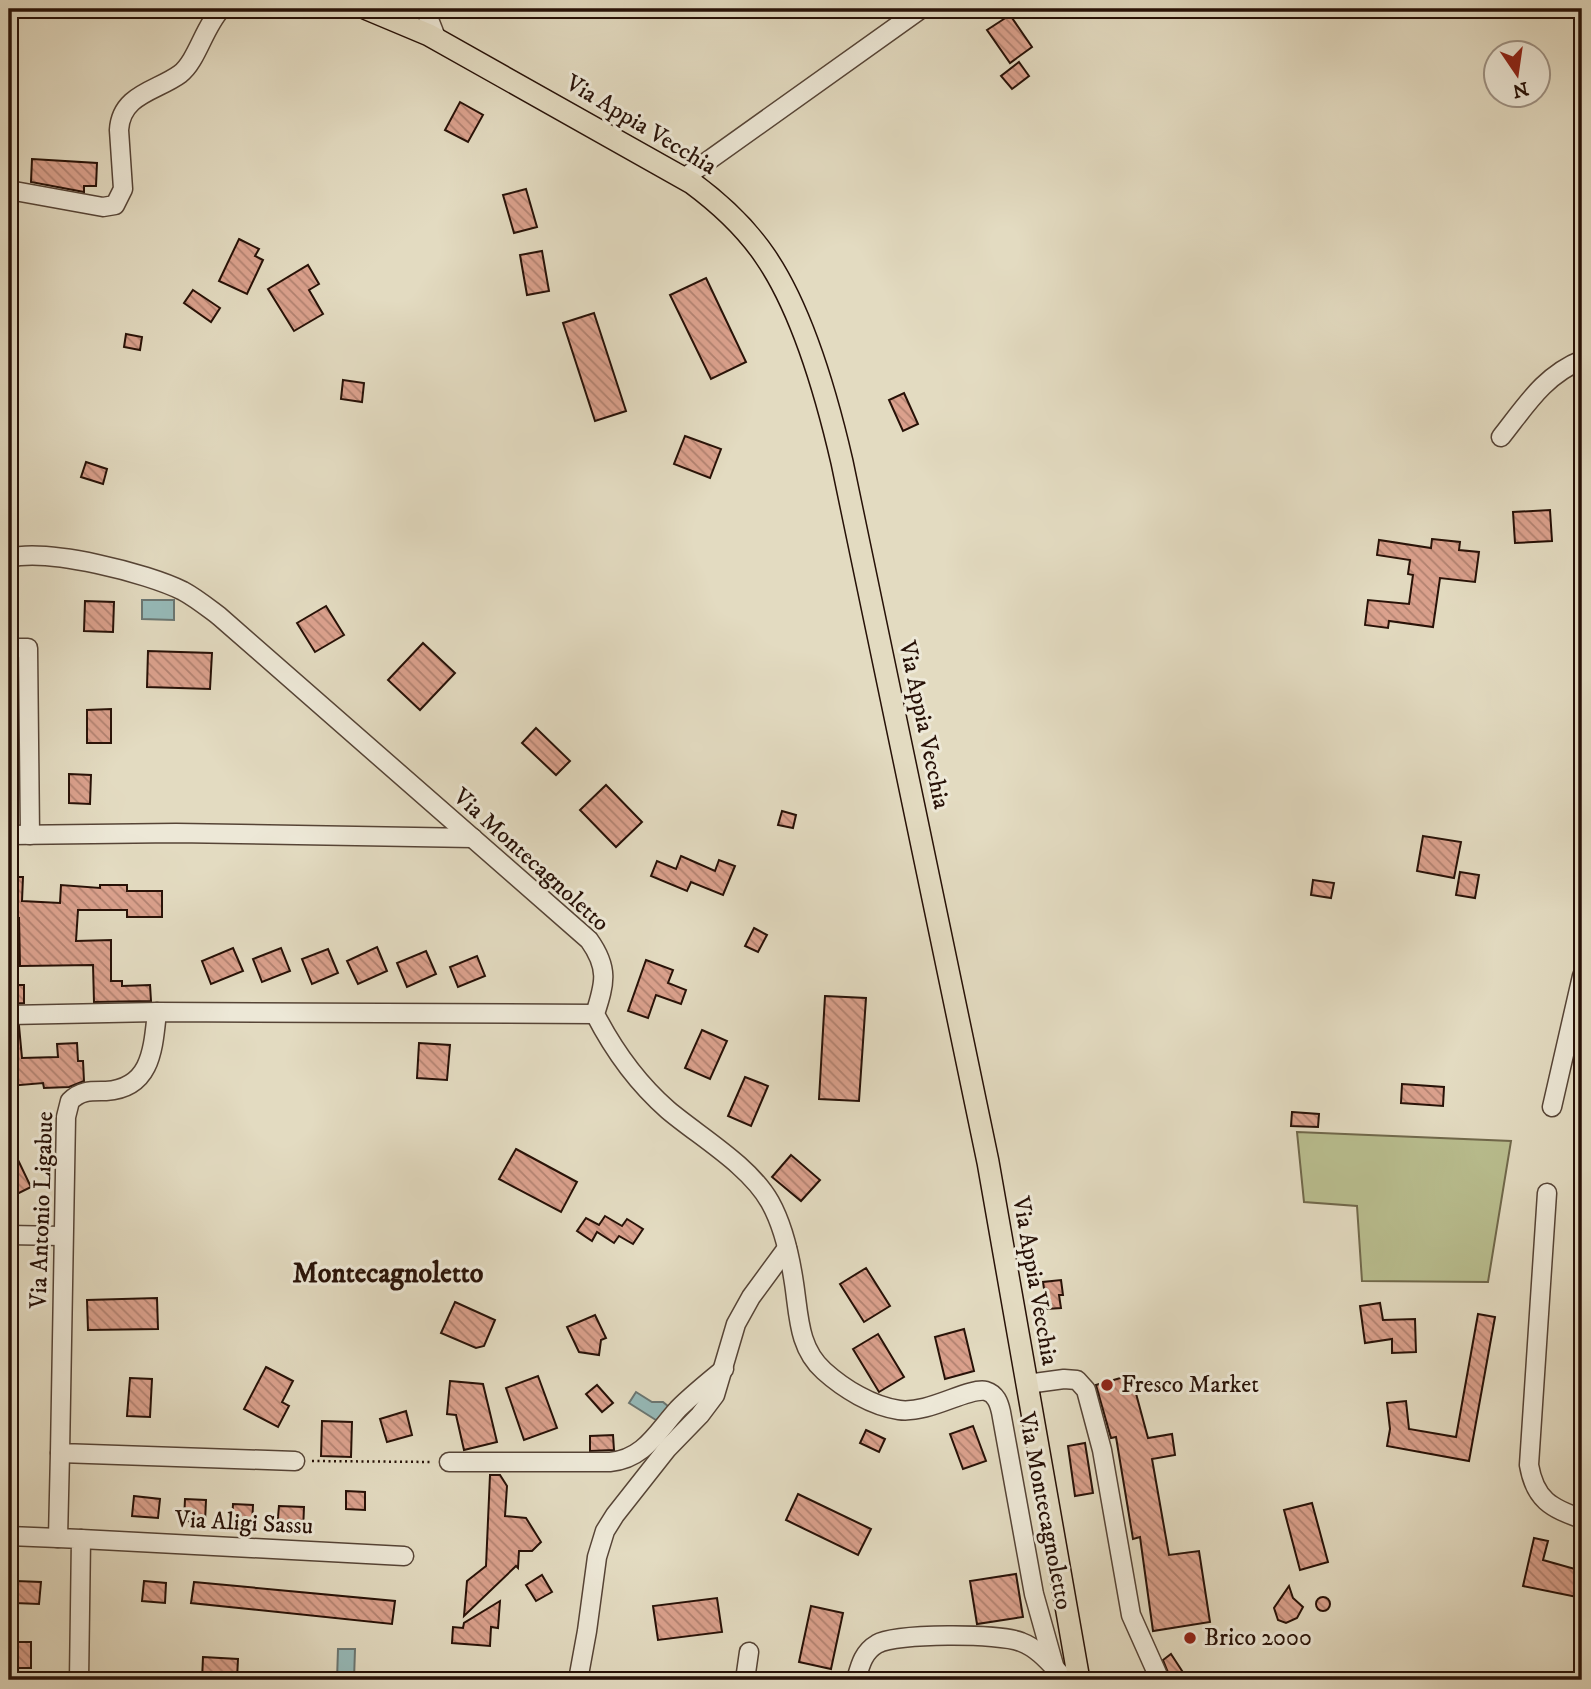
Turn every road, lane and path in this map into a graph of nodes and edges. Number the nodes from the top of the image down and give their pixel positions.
1 (221, 9) edge
2 (367, 9) edge
3 (425, 9) edge
4 (921, 9) edge
5 (437, 40) junction
6 (684, 178) junction
7 (9, 190) edge
8 (1582, 360) edge
9 (1501, 438) dead end
10 (9, 558) edge
11 (9, 648) edge
12 (9, 835) edge
13 (30, 835) junction
14 (473, 838) junction
15 (1582, 976) edge
16 (157, 1012) junction
17 (594, 1014) junction
18 (9, 1015) edge
19 (1552, 1107) dead end
20 (1547, 1193) dead end
21 (9, 1235) edge
22 (63, 1236) junction
23 (787, 1248) junction
24 (724, 1369) junction
25 (1027, 1384) junction
26 (60, 1453) junction
27 (295, 1461) joint
28 (449, 1462) joint
29 (1582, 1519) edge
30 (9, 1536) edge
31 (58, 1538) junction
32 (81, 1539) junction
33 (404, 1556) dead end
34 (749, 1652) dead end
35 (1060, 1675) edge
36 (79, 1680) edge
37 (578, 1680) edge
38 (745, 1680) edge
39 (856, 1680) edge
40 (1079, 1680) edge
41 (1160, 1680) edge

1 - 7 street
2 - 5 main road, Via Appia Vecchia
3 - 5 street
4 - 6 street
5 - 6 main road, Via Appia Vecchia
6 - 25 main road, Via Appia Vecchia
8 - 9 street
10 - 14 street, Via Montecagnoletto
11 - 13 street
12 - 13 street
13 - 14 street
14 - 17 street, Via Montecagnoletto
15 - 19 street
16 - 17 street
16 - 18 street
16 - 22 street, Via Antonio Ligabue
17 - 23 street, Via Montecagnoletto
20 - 29 street
21 - 22 street
22 - 26 street, Via Antonio Ligabue
23 - 24 street
23 - 35 street, Via Montecagnoletto
24 - 28 street
24 - 37 street
25 - 40 main road, Via Appia Vecchia
25 - 41 street
26 - 27 street
26 - 31 street
27 - 28 path
30 - 31 street, Via Aligi Sassu
31 - 32 street, Via Aligi Sassu
32 - 33 street, Via Aligi Sassu
32 - 36 street
34 - 38 street
35 - 39 street

